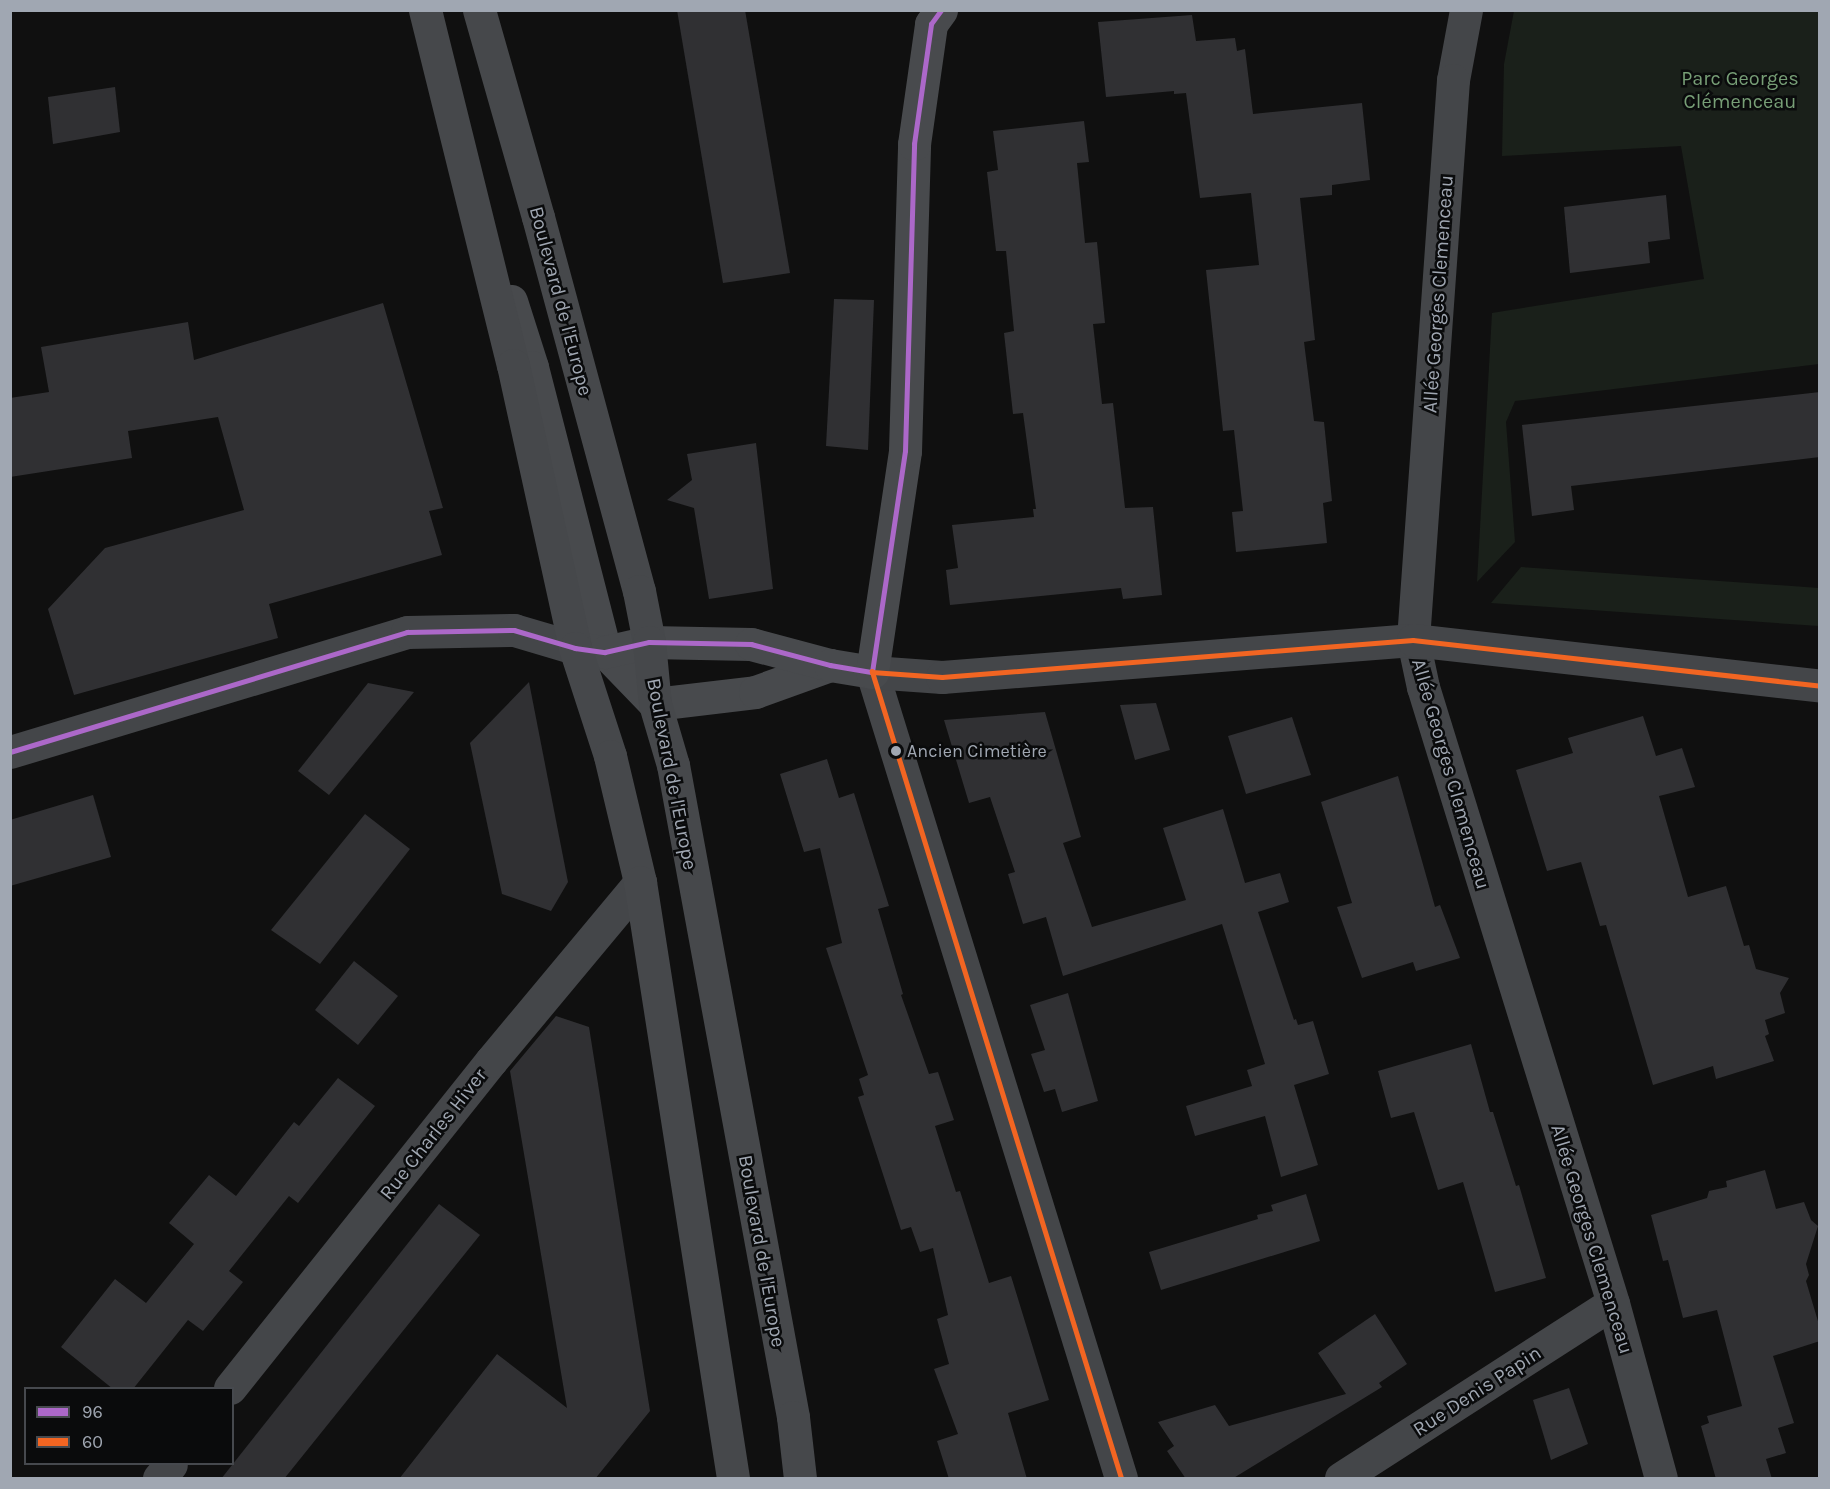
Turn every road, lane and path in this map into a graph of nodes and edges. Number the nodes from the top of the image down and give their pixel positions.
1 (425, 10) edge
2 (478, 10) edge
3 (941, 10) edge
4 (1466, 10) edge
5 (1413, 640) junction
6 (649, 642) junction
7 (590, 650) junction
8 (830, 665) junction
9 (872, 672) junction
10 (1820, 686) edge
11 (655, 704) junction
12 (10, 752) edge
13 (640, 882) junction
14 (1613, 1303) junction
15 (232, 1387) edge
16 (170, 1465) edge
17 (159, 1479) edge
18 (733, 1479) edge
19 (800, 1479) edge
20 (1120, 1479) edge
21 (1341, 1479) edge
22 (1661, 1479) edge

1 - 7 main road
2 - 6 main road, Boulevard de l'Europe
3 - 9 street
4 - 5 street, Allée Georges Clemenceau
5 - 9 street
5 - 10 street
5 - 14 street, Allée Georges Clemenceau
6 - 7 street
6 - 8 street
6 - 11 main road, Boulevard de l'Europe
7 - 11 street
7 - 12 street
7 - 13 main road
8 - 9 street
8 - 11 street
9 - 20 street
11 - 19 main road, Boulevard de l'Europe
13 - 15 street, Rue Charles Hiver
13 - 18 main road
14 - 21 street, Rue Denis Papin
14 - 22 street, Allée Georges Clemenceau
16 - 17 street

